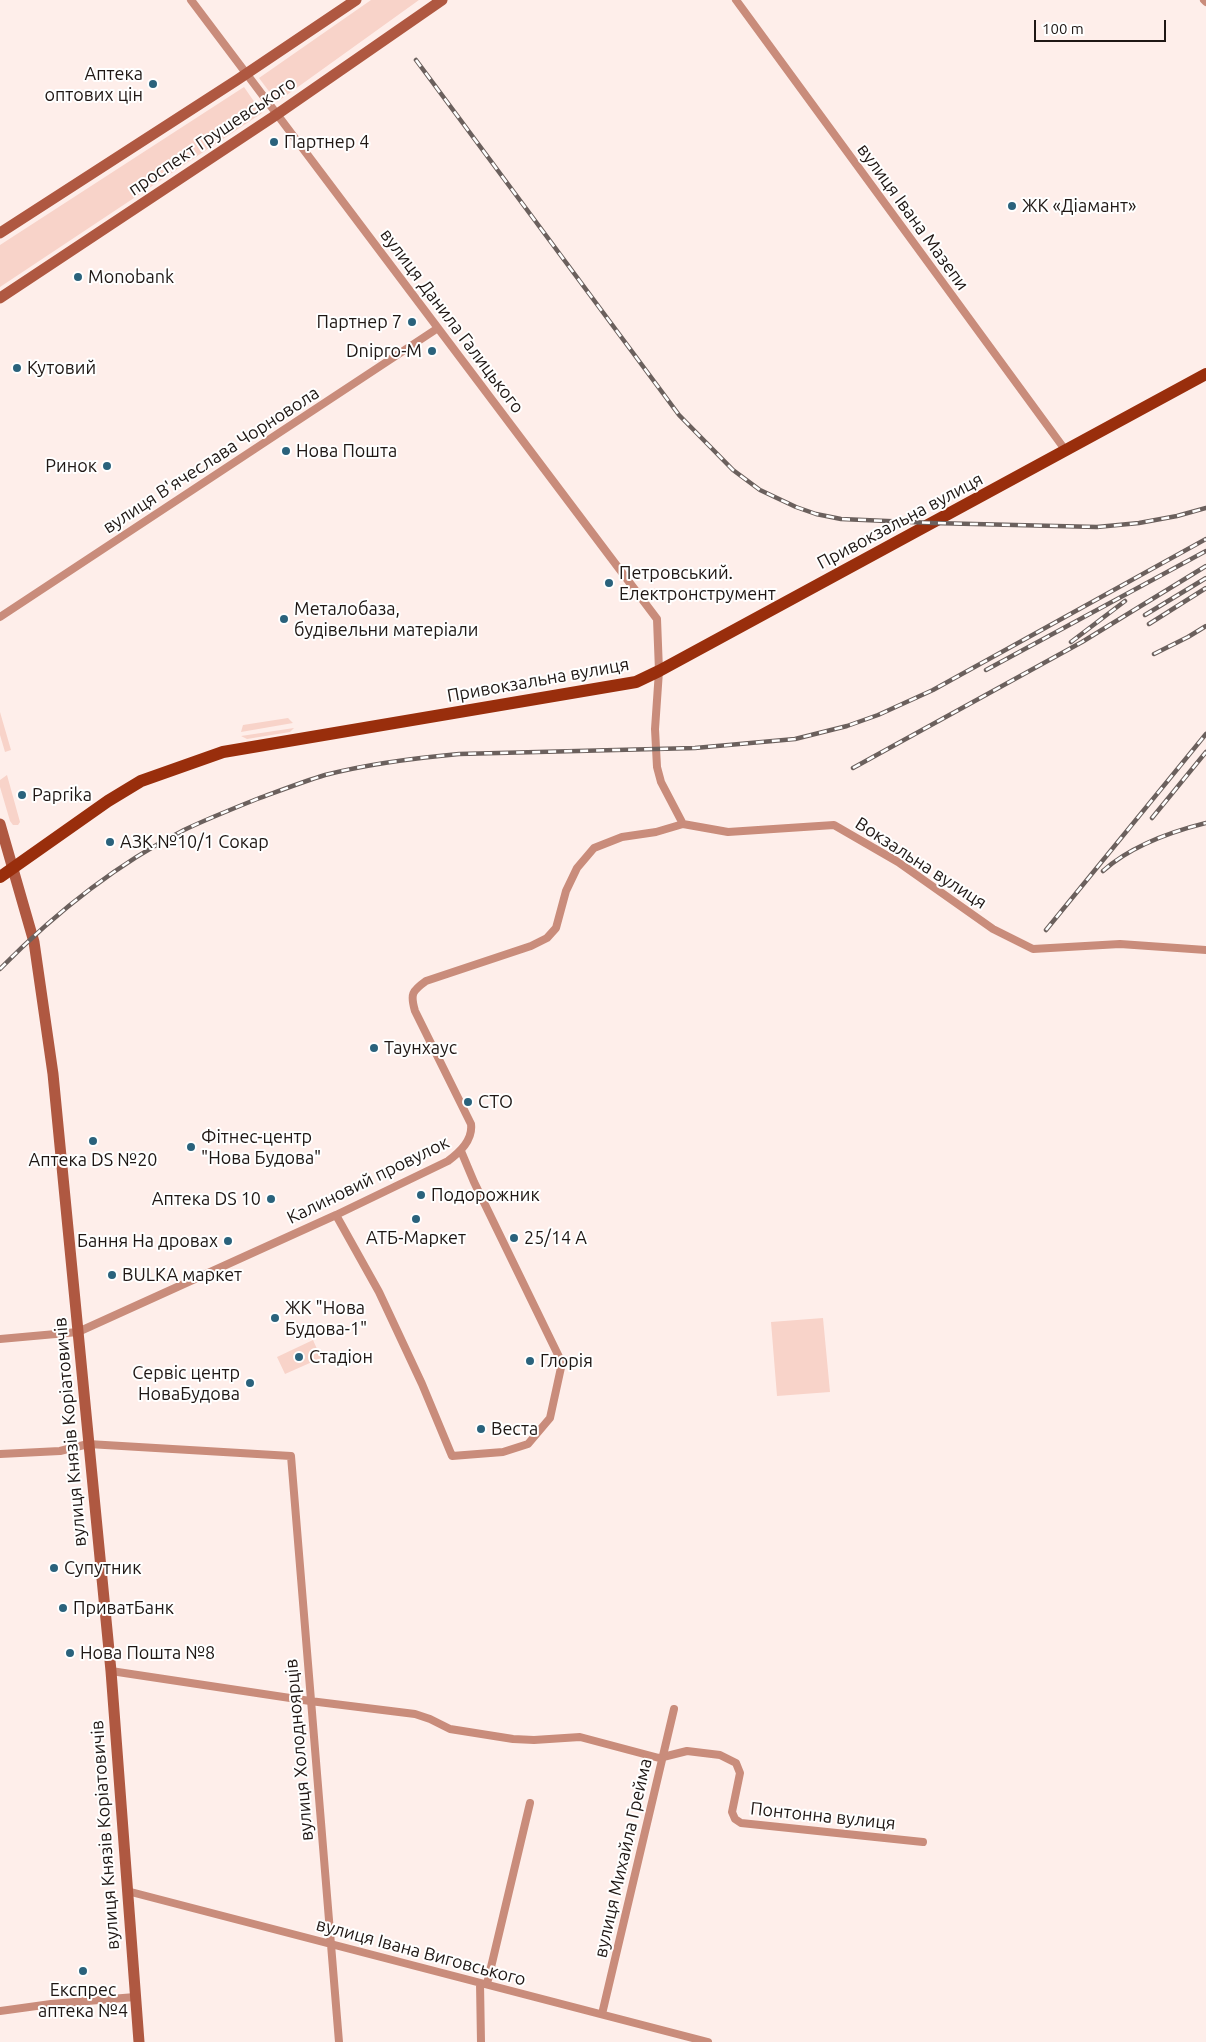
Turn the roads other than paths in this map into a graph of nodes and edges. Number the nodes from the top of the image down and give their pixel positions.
1 (191, 0) edge
2 (356, 0) edge
3 (442, 0) edge
4 (736, 0) edge
5 (246, 74) junction
6 (276, 115) junction
7 (0, 233) edge
8 (0, 298) edge
9 (438, 328) junction
10 (1206, 374) edge
11 (1066, 451) junction
12 (0, 617) edge
13 (659, 672) junction
14 (0, 824) edge
15 (683, 824) junction
16 (13, 868) junction
17 (0, 878) edge
18 (1206, 950) edge
19 (462, 1151) junction
20 (336, 1215) junction
21 (78, 1332) junction
22 (0, 1339) edge
23 (88, 1444) junction
24 (0, 1454) edge
25 (111, 1671) junction
26 (310, 1701) junction
27 (674, 1709) dead end
28 (662, 1757) junction
29 (530, 1803) dead end
30 (923, 1842) dead end
31 (127, 1891) junction
32 (330, 1944) junction
33 (483, 1983) junction
34 (135, 1997) junction
35 (0, 2011) edge
36 (602, 2014) junction
37 (674, 2033) junction
38 (139, 2042) edge
39 (339, 2042) edge
40 (481, 2042) edge
41 (672, 2042) edge
42 (708, 2042) edge

1 - 5 street, вулиця Данила Галицького
2 - 5 main road, проспект Грушевського
3 - 6 main road, проспект Грушевського
4 - 11 street, вулиця Івана Мазепи
5 - 6 street, вулиця Данила Галицького
5 - 7 main road, проспект Грушевського
6 - 8 main road, проспект Грушевського
6 - 9 street, вулиця Данила Галицького
9 - 12 street, вулиця В'ячеслава Чорновола
9 - 13 street, вулиця Данила Галицького
10 - 11 main road, Привокзальна вулиця
11 - 13 main road, Привокзальна вулиця
13 - 15 street
13 - 16 main road, Привокзальна вулиця
14 - 16 main road, вулиця Князів Коріатовичів
15 - 18 street, Вокзальна вулиця
15 - 19 street, Калиновий провулок
16 - 17 main road, Привокзальна вулиця
16 - 21 main road, вулиця Князів Коріатовичів
19 - 20 street, Калиновий провулок
19 - 20 street
20 - 21 street, Калиновий провулок
21 - 22 street, Калиновий провулок
21 - 23 main road, вулиця Князів Коріатовичів
23 - 24 street
23 - 25 main road, вулиця Князів Коріатовичів
23 - 26 street, вулиця Холодноярців
25 - 26 street
25 - 31 main road, вулиця Князів Коріатовичів
26 - 28 street
26 - 32 street, вулиця Холодноярців
27 - 28 street, вулиця Михайла Грейма
28 - 30 street, Понтонна вулиця
28 - 36 street, вулиця Михайла Грейма
29 - 33 street
31 - 32 street, вулиця Івана Виговського
31 - 34 main road, вулиця Князів Коріатовичів
32 - 33 street, вулиця Івана Виговського
32 - 39 street, вулиця Холодноярців
33 - 36 street, вулиця Івана Виговського
33 - 40 street
34 - 35 street
34 - 38 main road, вулиця Князів Коріатовичів
36 - 37 street, вулиця Івана Виговського
37 - 41 street
37 - 42 street, вулиця Івана Виговського

